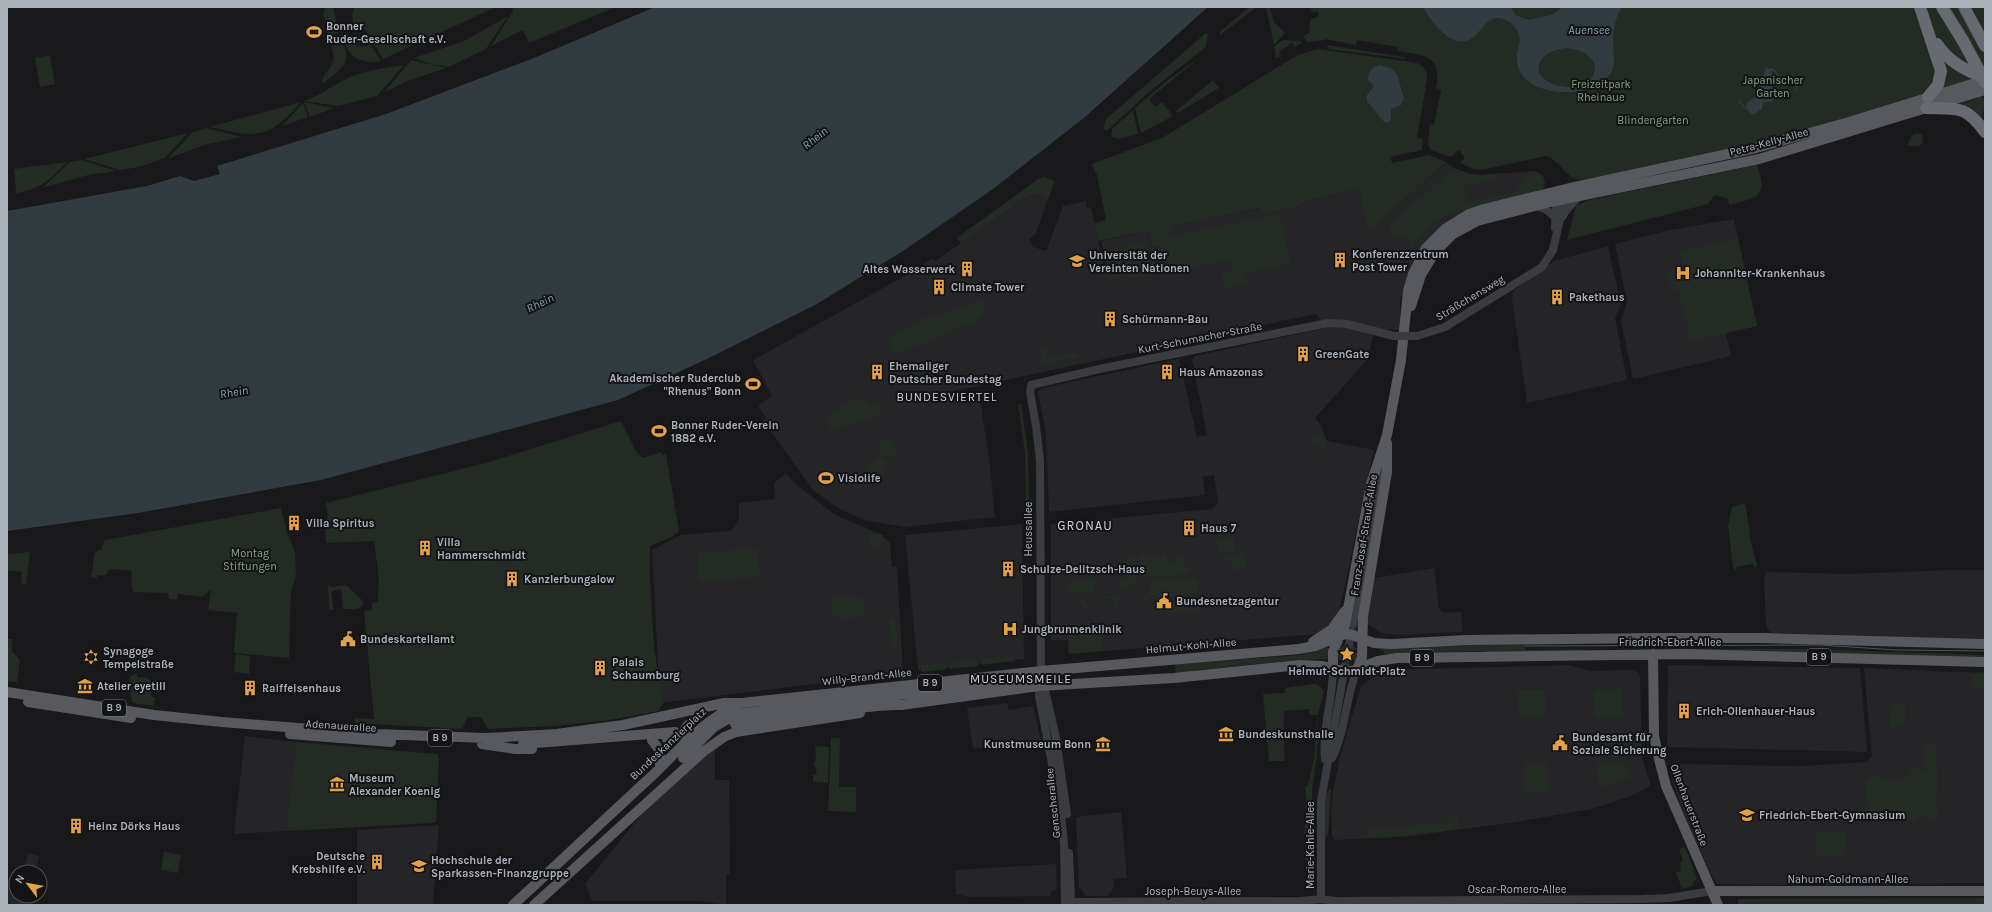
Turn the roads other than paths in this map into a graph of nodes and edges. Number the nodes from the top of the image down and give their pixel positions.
1 (1920, 7) edge
2 (1942, 7) edge
3 (1964, 7) edge
4 (1928, 29) junction
5 (1982, 40) edge
6 (1985, 80) edge
7 (1985, 90) edge
8 (1927, 103) junction
9 (1985, 132) edge
10 (1560, 196) junction
11 (1578, 198) junction
12 (1536, 206) junction
13 (1557, 220) junction
14 (1406, 323) junction
15 (1376, 332) joint
16 (1030, 387) joint
17 (1387, 435) junction
18 (1349, 604) junction
19 (1353, 624) tunnel mouth
20 (1341, 635) junction
21 (1362, 639) junction
22 (1985, 644) edge
23 (1299, 649) junction
24 (1653, 654) junction
25 (1985, 662) edge
26 (1333, 669) junction
27 (1357, 670) junction
28 (1041, 680) junction
29 (1342, 683) tunnel mouth
30 (914, 690) junction
31 (7, 692) edge
32 (7, 698) edge
33 (742, 703) junction
34 (901, 705) junction
35 (844, 708) junction
36 (671, 714) junction
37 (653, 719) joint
38 (734, 724) dead end
39 (688, 725) junction
40 (675, 732) dead end
41 (690, 738) junction
42 (652, 740) junction
43 (482, 744) junction
44 (683, 758) junction
45 (1326, 767) junction
46 (660, 768) junction
47 (673, 778) junction
48 (1712, 891) junction
49 (1985, 891) edge
50 (1321, 899) junction
51 (1068, 902) joint
52 (513, 905) edge
53 (534, 905) edge
54 (1718, 905) edge

1 - 4 highway
2 - 6 highway, bridge
3 - 5 highway
4 - 6 highway
4 - 8 highway
6 - 8 main road, Petra-Kelly-Allee
7 - 8 main road, Petra-Kelly-Allee
8 - 9 highway
8 - 10 main road, Petra-Kelly-Allee
8 - 11 main road, Petra-Kelly-Allee
10 - 11 main road, Petra-Kelly-Allee
10 - 12 main road, Franz-Josef-Strauß-Allee
10 - 13 street, Sträßchensweg
10 - 14 main road, Franz-Josef-Strauß-Allee
11 - 13 street
12 - 13 street
12 - 14 main road, Franz-Josef-Strauß-Allee
13 - 15 street, Sträßchensweg, bridge
14 - 17 main road, Franz-Josef-Strauß-Allee
15 - 16 street, Kurt-Schumacher-Straße
16 - 28 street, Heussallee
17 - 18 main road, Franz-Josef-Strauß-Allee
17 - 19 street, Franz-Josef-Strauß-Allee
17 - 21 main road, Franz-Josef-Strauß-Allee
18 - 20 main road, Franz-Josef-Strauß-Allee
18 - 23 main road
20 - 21 main road, B 9
20 - 23 main road, Helmut-Kohl-Allee / B 9
20 - 26 main road
21 - 22 main road, Friedrich-Ebert-Allee / B 9
21 - 27 main road
23 - 28 main road, Helmut-Kohl-Allee / B 9
24 - 25 main road, Friedrich-Ebert-Allee / B 9
24 - 27 main road, Friedrich-Ebert-Allee / B 9
24 - 48 main road, Ollenhauerstraße
26 - 27 main road, B 9
26 - 28 main road, B 9
26 - 45 street, Marie-Kahle-Allee
27 - 45 street, Marie-Kahle-Allee
28 - 30 main road, Willy-Brandt-Allee / B 9
28 - 34 main road, B 9
28 - 51 street, Genscherallee
29 - 45 street, Marie-Kahle-Allee
30 - 33 main road, Willy-Brandt-Allee / B 9
30 - 35 main road
30 - 44 main road
31 - 37 main road, Adenauerallee / B 9
32 - 43 main road, Adenauerallee / B 9
33 - 36 main road, Bundeskanzlerplatz / B 9
33 - 41 main road, Bundeskanzlerplatz
34 - 35 main road, B 9
34 - 47 main road
35 - 38 main road, B 9
36 - 37 main road, Bundeskanzlerplatz / B 9
36 - 39 main road
39 - 41 main road
39 - 42 main road
40 - 43 main road, Adenauerallee / B 9
41 - 44 main road
41 - 46 main road, Bundeskanzlerplatz
42 - 43 main road
42 - 46 main road
44 - 47 main road
45 - 50 street, Marie-Kahle-Allee
46 - 52 main road, Bundeskanzlerplatz
47 - 53 main road
48 - 49 main road, Nahum-Goldmann-Allee
48 - 50 street, Oscar-Romero-Allee
48 - 54 main road, Ollenhauerstraße
50 - 51 street, Joseph-Beuys-Allee

